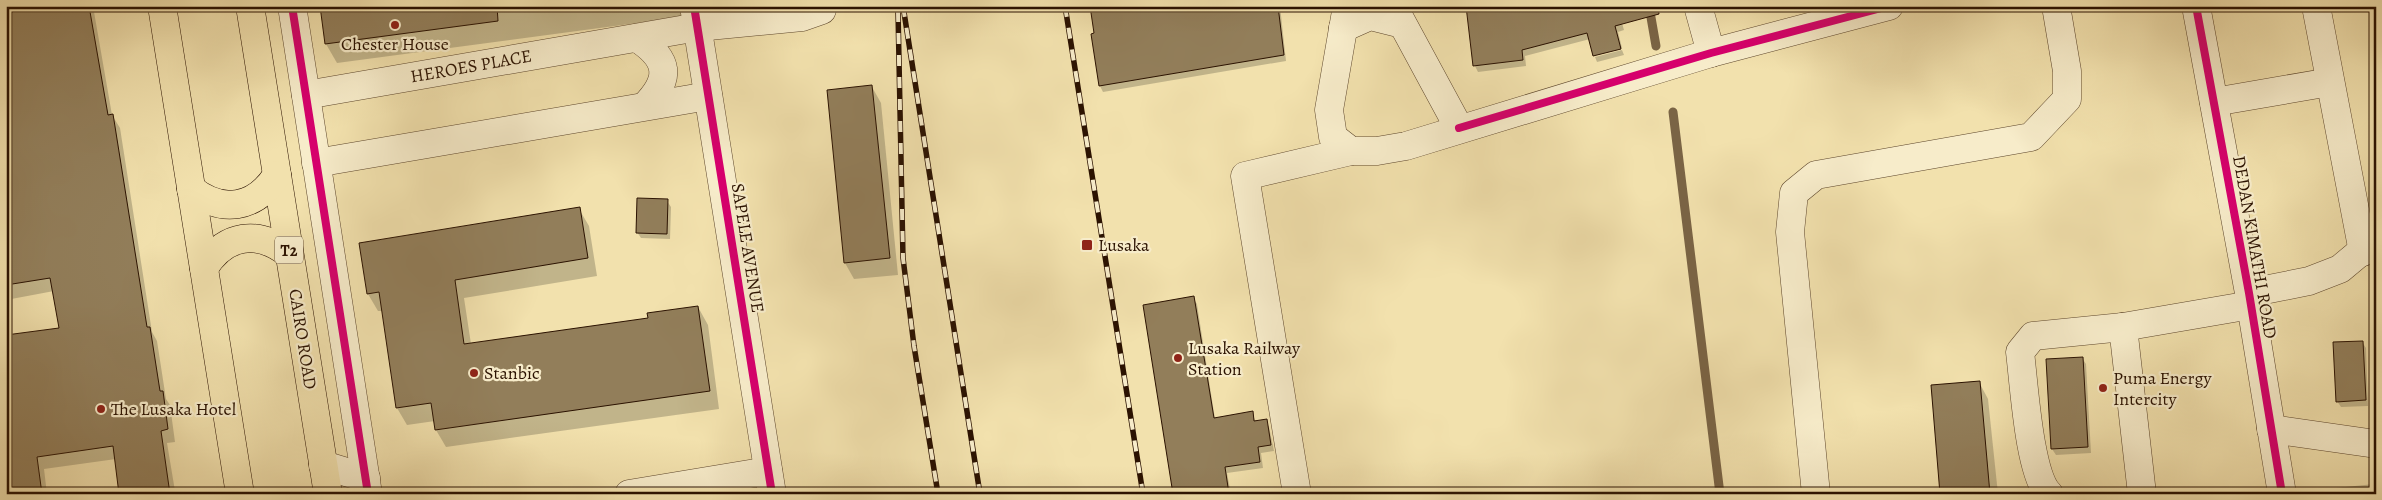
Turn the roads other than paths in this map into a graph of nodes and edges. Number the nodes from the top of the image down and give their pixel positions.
1 (162, 6) edge
2 (250, 6) edge
3 (292, 6) edge
4 (822, 6) edge
5 (1698, 6) edge
6 (1889, 6) edge
7 (2056, 6) edge
8 (2196, 6) edge
9 (2316, 6) edge
10 (1398, 15) edge
11 (696, 17) edge
12 (1345, 17) edge
13 (637, 38) junction
14 (1711, 53) junction
15 (2330, 82) junction
16 (306, 95) junction
17 (708, 96) junction
18 (2214, 102) junction
19 (645, 106) junction
20 (1459, 128) junction
21 (1351, 151) junction
22 (316, 163) junction
23 (277, 175) junction
24 (191, 189) junction
25 (2369, 246) edge
26 (289, 254) junction
27 (204, 268) junction
28 (2250, 299) junction
29 (2123, 327) junction
30 (2271, 429) junction
31 (2376, 444) edge
32 (323, 464) junction
33 (770, 483) edge
34 (367, 486) edge
35 (710, 488) edge
36 (240, 494) edge
37 (328, 494) edge
38 (629, 494) edge
39 (1297, 494) edge
40 (1816, 494) edge
41 (2049, 494) edge
42 (2142, 494) edge
43 (2282, 494) edge

1 - 24 main road
2 - 23 main road, CAIRO ROAD / T2
3 - 16 street
4 - 11 street, HEROES PLACE
5 - 14 street
6 - 14 street
7 - 40 street
8 - 18 street, DEDAN KIMATHI ROAD
9 - 15 street
10 - 12 street
10 - 20 street
11 - 13 street, HEROES PLACE
11 - 17 street, SAPELE AVENUE
12 - 21 street
13 - 16 street, HEROES PLACE
13 - 19 street
14 - 20 street
15 - 18 street
15 - 25 street
16 - 22 street
17 - 19 street
17 - 33 street, SAPELE AVENUE
18 - 28 street, DEDAN KIMATHI ROAD
19 - 22 street
20 - 21 street
21 - 39 street
22 - 34 street
23 - 24 main road
23 - 26 main road, CAIRO ROAD / T2
24 - 27 main road
25 - 28 street
26 - 27 main road
26 - 32 main road, CAIRO ROAD / T2
27 - 36 main road
28 - 29 street
28 - 30 street, DEDAN KIMATHI ROAD
29 - 41 street
29 - 42 street
30 - 31 street
30 - 43 street, DEDAN KIMATHI ROAD
32 - 34 street
32 - 37 main road, CAIRO ROAD / T2
33 - 35 street
35 - 38 street

